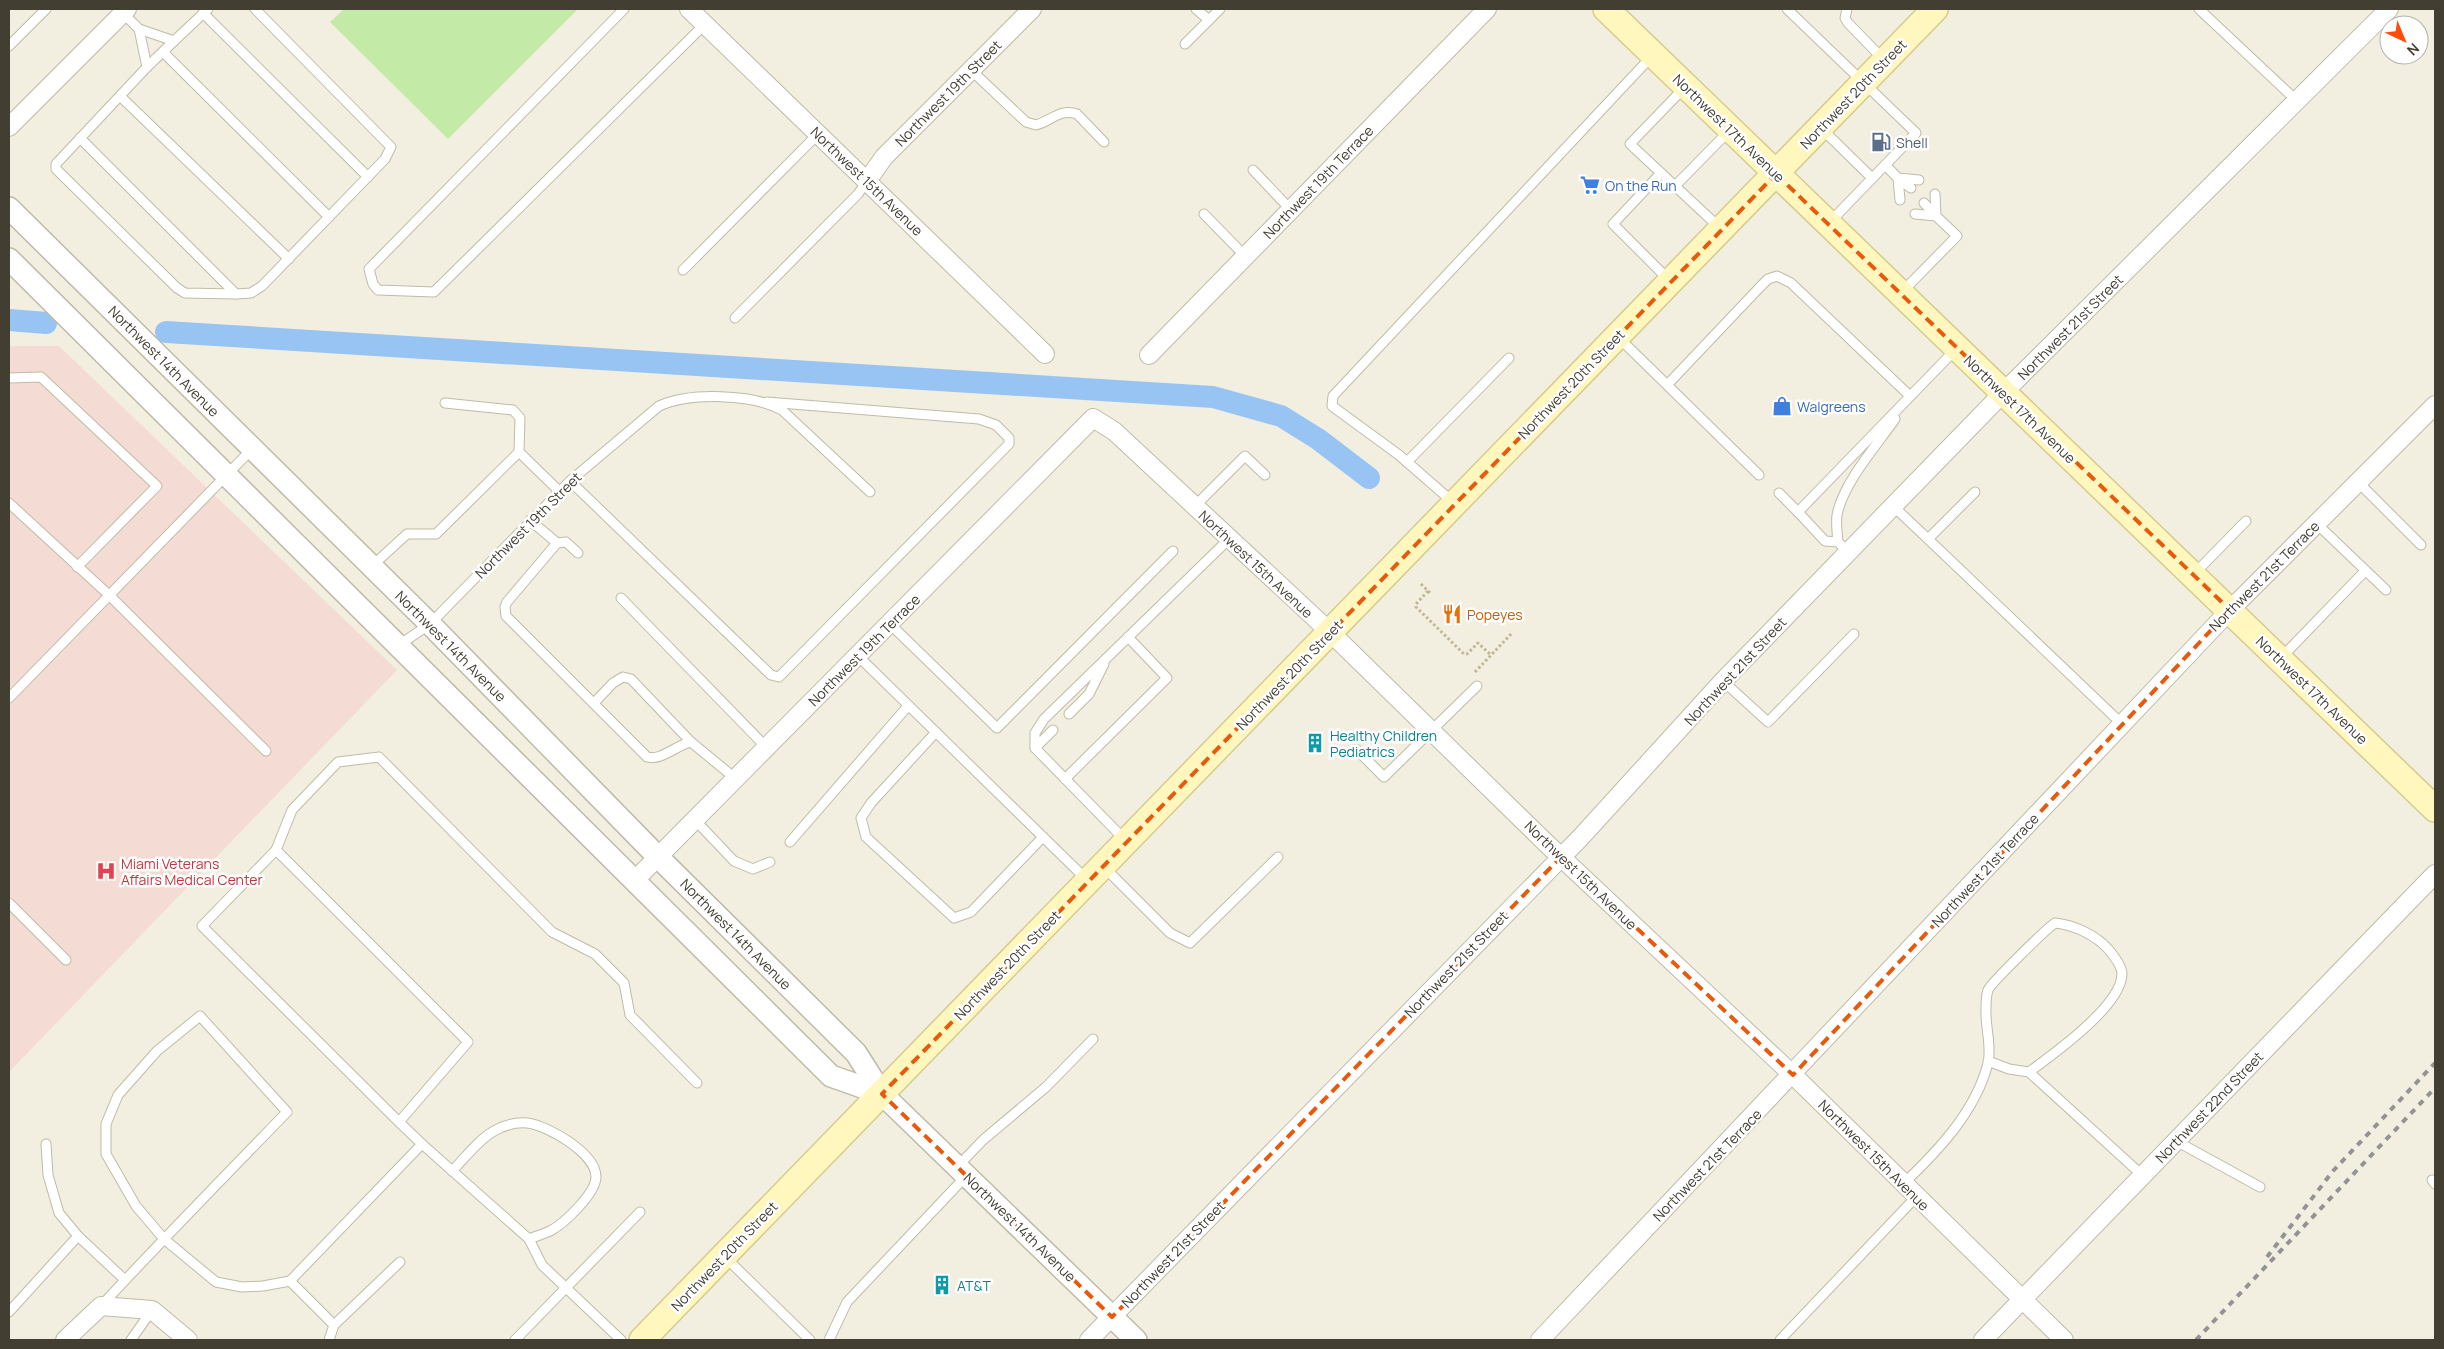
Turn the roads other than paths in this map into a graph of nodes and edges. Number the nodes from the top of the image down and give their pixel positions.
1 (46, 9) edge
2 (255, 9) edge
3 (624, 9) edge
4 (690, 9) edge
5 (1032, 9) edge
6 (1196, 9) edge
7 (1220, 9) edge
8 (1486, 9) edge
9 (1606, 9) edge
10 (1787, 9) edge
11 (1847, 9) edge
12 (1935, 9) edge
13 (2199, 9) edge
14 (2389, 9) edge
15 (125, 11) edge
16 (206, 11) edge
17 (1208, 20) junction
18 (705, 24) junction
19 (138, 29) junction
20 (174, 41) junction
21 (1186, 44) dead end
22 (9, 46) edge
23 (163, 52) junction
24 (1653, 54) junction
25 (1885, 60) junction
26 (147, 68) junction
27 (972, 70) junction
28 (1864, 82) junction
29 (1686, 86) junction
30 (120, 96) junction
31 (2297, 101) junction
32 (9, 127) edge
33 (1820, 128) junction
34 (1730, 130) junction
35 (818, 134) junction
36 (80, 138) junction
37 (1104, 142) dead end
38 (1885, 165) junction
39 (1253, 170) dead end
40 (1661, 173) junction
41 (1776, 174) junction
42 (368, 177) junction
43 (1872, 178) junction
44 (1898, 178) junction
45 (1919, 180) dead end
46 (867, 181) junction
47 (1675, 186) junction
48 (1911, 188) dead end
49 (1935, 194) dead end
50 (1900, 200) dead end
51 (1924, 203) dead end
52 (9, 208) edge
53 (1291, 210) junction
54 (1204, 214) dead end
55 (1915, 214) dead end
56 (1936, 216) junction
57 (329, 218) junction
58 (1828, 224) junction
59 (1721, 229) junction
60 (1246, 257) junction
61 (289, 258) junction
62 (9, 259) edge
63 (684, 270) dead end
64 (1671, 281) junction
65 (236, 294) junction
66 (1900, 294) junction
67 (735, 318) dead end
68 (1618, 336) junction
69 (1957, 348) junction
70 (1045, 354) dead end
71 (1149, 355) dead end
72 (1509, 358) dead end
73 (9, 378) edge
74 (1668, 384) junction
75 (2003, 393) junction
76 (1910, 396) junction
77 (767, 402) junction
78 (445, 403) dead end
79 (2435, 405) edge
80 (1093, 418) joint
81 (252, 449) junction
82 (519, 452) junction
83 (1407, 462) junction
84 (227, 474) junction
85 (1265, 475) dead end
86 (1759, 475) dead end
87 (570, 481) junction
88 (2358, 482) junction
89 (559, 491) junction
90 (870, 492) dead end
91 (1975, 492) dead end
92 (1779, 494) dead end
93 (9, 503) edge
94 (1455, 504) junction
95 (1194, 506) junction
96 (1893, 506) junction
97 (1798, 512) junction
98 (530, 520) junction
99 (2246, 521) dead end
100 (2316, 523) junction
101 (1228, 539) junction
102 (1928, 539) junction
103 (556, 543) junction
104 (2421, 545) dead end
105 (1843, 547) junction
106 (1173, 551) dead end
107 (578, 553) dead end
108 (77, 567) junction
109 (372, 567) junction
110 (2365, 571) junction
111 (2193, 575) junction
112 (2386, 590) dead end
113 (109, 595) junction
114 (621, 598) dead end
115 (2230, 610) junction
116 (430, 624) junction
117 (890, 624) junction
118 (1330, 632) junction
119 (1854, 634) dead end
120 (1128, 637) junction
121 (399, 645) junction
122 (858, 656) junction
123 (1108, 657) junction
124 (2280, 659) junction
125 (1723, 681) junction
126 (1477, 686) dead end
127 (9, 698) edge
128 (594, 703) junction
129 (908, 706) junction
130 (1069, 714) dead end
131 (2122, 724) junction
132 (1052, 730) dead end
133 (936, 732) junction
134 (1433, 732) junction
135 (691, 742) junction
136 (767, 748) junction
137 (1035, 748) junction
138 (1356, 749) dead end
139 (266, 751) dead end
140 (736, 779) junction
141 (1065, 779) junction
142 (2435, 809) edge
143 (695, 820) junction
144 (1043, 837) junction
145 (790, 842) dead end
146 (1127, 842) junction
147 (276, 850) junction
148 (658, 857) junction
149 (1278, 857) dead end
150 (1561, 857) junction
151 (770, 862) dead end
152 (1096, 874) junction
153 (2435, 874) edge
154 (634, 881) junction
155 (9, 903) edge
156 (66, 960) dead end
157 (1093, 1039) dead end
158 (1988, 1062) junction
159 (2029, 1072) junction
160 (1793, 1075) junction
161 (697, 1083) dead end
162 (882, 1094) junction
163 (399, 1122) junction
164 (2176, 1141) junction
165 (46, 1144) dead end
166 (422, 1144) junction
167 (962, 1170) junction
168 (452, 1171) junction
169 (2142, 1175) junction
170 (1903, 1184) junction
171 (2260, 1187) dead end
172 (1916, 1196) junction
173 (640, 1212) dead end
174 (78, 1236) junction
175 (164, 1239) junction
176 (529, 1239) junction
177 (724, 1256) junction
178 (400, 1262) dead end
179 (125, 1280) junction
180 (290, 1281) junction
181 (566, 1288) junction
182 (2022, 1300) junction
183 (101, 1306) junction
184 (152, 1310) junction
185 (9, 1312) edge
186 (1112, 1317) junction
187 (334, 1325) junction
188 (65, 1340) edge
189 (131, 1340) edge
190 (188, 1340) edge
191 (329, 1340) edge
192 (515, 1340) edge
193 (621, 1340) edge
194 (642, 1340) edge
195 (810, 1340) edge
196 (829, 1340) edge
197 (1089, 1340) edge
198 (1136, 1340) edge
199 (1540, 1340) edge
200 (1780, 1340) edge
201 (1982, 1340) edge
202 (2064, 1340) edge

1 - 22 lane
2 - 42 lane
3 - 18 lane
4 - 18 street, Northwest 15th Avenue
5 - 27 street, Northwest 19th Street
6 - 17 lane
7 - 17 lane
8 - 53 street, Northwest 19th Terrace
9 - 24 main road, Northwest 17th Avenue
10 - 28 lane
11 - 25 lane
12 - 25 main road, Northwest 20th Street
13 - 31 lane
14 - 31 street, Northwest 21st Street
15 - 19 lane
15 - 32 street
16 - 20 lane
16 - 42 lane
17 - 21 lane
18 - 35 street, Northwest 15th Avenue
19 - 20 lane
19 - 26 lane
20 - 23 lane
23 - 26 lane
23 - 57 lane
24 - 29 main road, Northwest 17th Avenue
24 - 83 lane
25 - 28 main road, Northwest 20th Street
26 - 30 lane
27 - 37 lane
27 - 46 street, Northwest 19th Street
28 - 33 main road, Northwest 20th Street
28 - 38 lane
29 - 34 main road, Northwest 17th Avenue
29 - 40 lane
30 - 36 lane
30 - 61 lane
31 - 75 street, Northwest 21st Street
33 - 41 main road, Northwest 20th Street
33 - 43 lane
34 - 41 main road, Northwest 17th Avenue
34 - 47 lane
35 - 46 street, Northwest 15th Avenue
35 - 63 lane
36 - 65 lane
36 - 65 lane
38 - 43 lane
38 - 44 lane
39 - 53 lane
40 - 47 lane
40 - 64 lane
41 - 58 main road, Northwest 17th Avenue
41 - 59 main road, Northwest 20th Street
42 - 57 lane
43 - 58 lane
44 - 45 lane
44 - 48 lane
44 - 50 lane
46 - 67 lane
46 - 70 street, Northwest 15th Avenue
47 - 59 lane
49 - 56 lane
51 - 56 lane
52 - 81 street, Northwest 14th Avenue
53 - 60 street, Northwest 19th Terrace
54 - 60 lane
55 - 56 lane
56 - 66 lane
57 - 61 lane
58 - 66 main road, Northwest 17th Avenue
59 - 64 main road, Northwest 20th Street
60 - 71 street, Northwest 19th Terrace
61 - 65 lane
62 - 84 street, Northwest 14th Avenue
64 - 68 main road, Northwest 20th Street
66 - 69 main road, Northwest 17th Avenue
68 - 74 lane
68 - 94 main road, Northwest 20th Street
69 - 75 main road, Northwest 17th Avenue
69 - 76 lane
72 - 83 lane
73 - 108 lane
74 - 76 lane
74 - 86 lane
75 - 96 street, Northwest 21st Street
75 - 111 main road, Northwest 17th Avenue
76 - 97 lane
76 - 105 lane
77 - 87 lane, Northwest 19th Street
77 - 87 lane
77 - 90 lane
78 - 82 lane
79 - 88 street, Northwest 21st Terrace
80 - 95 street, Northwest 15th Avenue
80 - 117 street, Northwest 19th Terrace
81 - 84 lane
81 - 109 street, Northwest 14th Avenue
82 - 89 lane
82 - 109 lane
83 - 94 lane
84 - 113 lane
84 - 121 street, Northwest 14th Avenue
85 - 95 lane
87 - 89 lane, Northwest 19th Street
88 - 100 street, Northwest 21st Terrace
88 - 104 lane
89 - 98 lane, Northwest 19th Street
91 - 102 lane
92 - 97 lane
93 - 108 lane
94 - 118 main road, Northwest 20th Street
95 - 101 street, Northwest 15th Avenue
96 - 102 lane
96 - 105 street, Northwest 21st Street
97 - 105 lane
98 - 103 lane
98 - 116 lane, Northwest 19th Street
99 - 111 lane
100 - 110 lane
100 - 115 street, Northwest 21st Terrace
101 - 118 street, Northwest 15th Avenue
101 - 120 lane
102 - 131 lane
103 - 107 lane
103 - 128 lane
105 - 125 street, Northwest 21st Street
106 - 117 lane
108 - 113 lane
109 - 116 street, Northwest 14th Avenue
110 - 112 lane
110 - 124 lane
111 - 115 main road, Northwest 17th Avenue
113 - 127 lane
113 - 139 lane
114 - 136 lane
115 - 124 main road, Northwest 17th Avenue
115 - 131 street, Northwest 21st Terrace
116 - 121 lane, Northwest 19th Street
116 - 148 street, Northwest 14th Avenue
117 - 122 street, Northwest 19th Terrace
118 - 134 street, Northwest 15th Avenue
118 - 146 main road, Northwest 20th Street
119 - 125 lane
120 - 123 lane
120 - 141 lane
121 - 154 street, Northwest 14th Avenue
122 - 129 lane
122 - 136 street, Northwest 19th Terrace
123 - 130 lane
123 - 137 lane
124 - 142 main road, Northwest 17th Avenue
125 - 150 street, Northwest 21st Street
126 - 134 lane
128 - 135 lane
128 - 135 lane
129 - 133 lane
129 - 145 lane
131 - 160 street, Northwest 21st Terrace
132 - 137 lane
133 - 144 lane
133 - 144 lane
134 - 138 lane
134 - 150 street, Northwest 15th Avenue
135 - 140 lane
136 - 140 street, Northwest 19th Terrace
137 - 141 lane
140 - 143 street, Northwest 19th Terrace
141 - 146 lane
143 - 148 street, Northwest 19th Terrace
143 - 151 lane
144 - 152 lane
146 - 152 main road, Northwest 20th Street
147 - 161 lane
147 - 163 lane
147 - 163 lane
148 - 154 street, Northwest 19th Terrace
148 - 162 street, Northwest 14th Avenue
149 - 152 lane
150 - 160 street, Northwest 15th Avenue
150 - 186 street, Northwest 21st Street
152 - 162 main road, Northwest 20th Street
153 - 164 street, Northwest 22nd Street
154 - 162 street, Northwest 14th Avenue
155 - 156 lane
157 - 167 lane
158 - 159 lane
158 - 159 lane
158 - 170 lane
159 - 169 lane
160 - 170 street, Northwest 15th Avenue
160 - 199 street, Northwest 21st Terrace
162 - 167 street, Northwest 14th Avenue
162 - 177 main road, Northwest 20th Street
163 - 166 lane
164 - 169 street, Northwest 22nd Street
164 - 171 lane
165 - 174 lane
166 - 168 lane
166 - 180 lane
167 - 186 street, Northwest 14th Avenue
167 - 196 lane
168 - 176 lane
168 - 176 lane
169 - 182 street, Northwest 22nd Street
170 - 172 street, Northwest 15th Avenue
172 - 182 street, Northwest 15th Avenue
172 - 200 lane
173 - 181 lane
174 - 179 lane
174 - 185 lane
175 - 175 lane
175 - 179 lane
175 - 180 lane
176 - 181 lane
177 - 194 main road, Northwest 20th Street
177 - 195 lane
178 - 187 lane
179 - 183 lane
180 - 187 lane
181 - 192 lane
181 - 193 lane
182 - 201 street, Northwest 22nd Street
182 - 202 street, Northwest 15th Avenue
183 - 184 street
183 - 188 street
184 - 189 lane
184 - 190 street
186 - 197 street, Northwest 21st Street
186 - 198 street, Northwest 14th Avenue
187 - 191 lane

